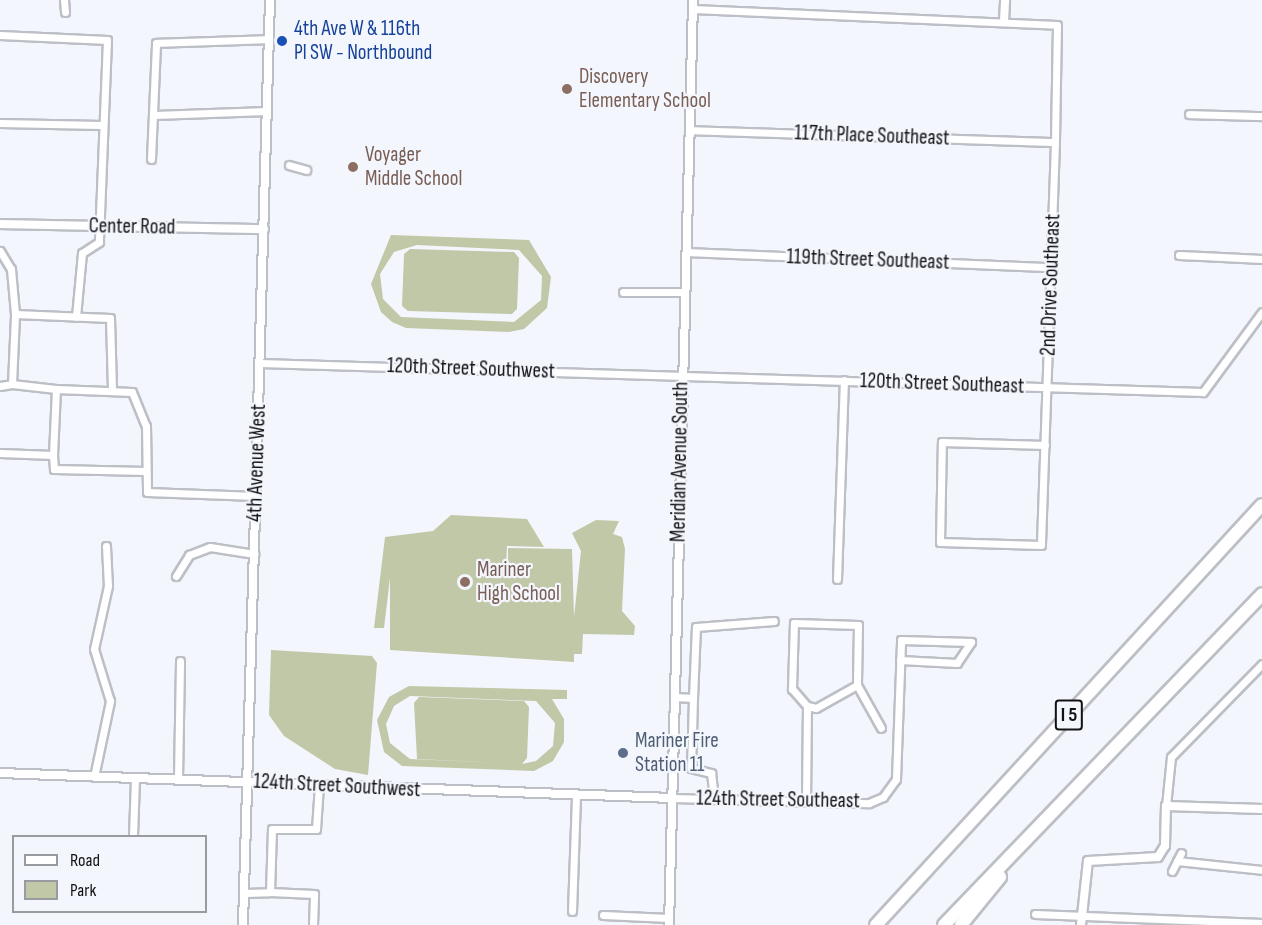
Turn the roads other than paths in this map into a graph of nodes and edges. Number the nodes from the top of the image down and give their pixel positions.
1 (64, 0) edge
2 (270, 0) edge
3 (1005, 0) edge
4 (693, 5) edge
5 (65, 12) dead end
6 (1004, 21) junction
7 (0, 35) edge
8 (269, 39) junction
9 (267, 111) junction
10 (1189, 114) dead end
11 (154, 115) junction
12 (1262, 116) edge
13 (0, 123) edge
14 (101, 125) junction
15 (689, 130) junction
16 (1055, 142) junction
17 (151, 159) dead end
18 (289, 165) dead end
19 (306, 171) dead end
20 (0, 224) edge
21 (99, 226) junction
22 (264, 230) junction
23 (0, 251) edge
24 (686, 252) junction
25 (1179, 255) dead end
26 (1262, 259) edge
27 (1051, 267) junction
28 (623, 292) dead end
29 (685, 292) junction
30 (1262, 312) edge
31 (15, 314) junction
32 (76, 317) junction
33 (260, 363) junction
34 (682, 377) junction
35 (844, 381) junction
36 (12, 384) junction
37 (0, 386) edge
38 (1047, 387) junction
39 (56, 389) junction
40 (112, 391) junction
41 (1045, 445) junction
42 (0, 453) edge
43 (53, 454) junction
44 (146, 471) junction
45 (256, 496) junction
46 (1262, 505) edge
47 (106, 546) dead end
48 (254, 554) junction
49 (176, 576) dead end
50 (837, 579) dead end
51 (1262, 594) edge
52 (774, 621) dead end
53 (900, 660) junction
54 (180, 661) dead end
55 (1262, 664) edge
56 (857, 685) junction
57 (675, 698) junction
58 (693, 698) junction
59 (807, 706) junction
60 (881, 728) dead end
61 (0, 773) edge
62 (94, 777) junction
63 (135, 778) junction
64 (178, 778) junction
65 (248, 781) junction
66 (319, 785) junction
67 (576, 795) junction
68 (673, 798) junction
69 (714, 799) junction
70 (806, 801) junction
71 (1166, 806) junction
72 (1262, 809) edge
73 (1052, 812) junction
74 (133, 835) edge
75 (1181, 853) dead end
76 (1177, 861) junction
77 (1262, 870) edge
78 (1172, 871) dead end
79 (270, 892) junction
80 (245, 893) junction
81 (572, 911) dead end
82 (1035, 914) dead end
83 (603, 915) dead end
84 (669, 921) edge
85 (1081, 921) edge
86 (1262, 923) edge
87 (243, 925) edge
88 (313, 925) edge
89 (876, 925) edge
90 (944, 925) edge
91 (961, 925) edge

1 - 5 street
2 - 8 street, 4th Avenue West
3 - 6 street
4 - 6 street
4 - 15 street, Meridian Avenue South
6 - 16 street, 2nd Drive Southeast
7 - 14 street
8 - 9 street, 4th Avenue West
8 - 11 street
9 - 11 street
9 - 22 street, 4th Avenue West
10 - 12 street
11 - 17 street
13 - 14 street
14 - 21 street
15 - 16 street, 117th Place Southeast
15 - 24 street, Meridian Avenue South
16 - 27 street, 2nd Drive Southeast
18 - 19 street
20 - 21 street, Center Road
21 - 22 street, Center Road
21 - 32 street
22 - 33 street, 4th Avenue West
23 - 31 street
24 - 27 street, 119th Street Southeast
24 - 29 street, Meridian Avenue South
25 - 26 street
27 - 38 street, 2nd Drive Southeast
28 - 29 street
29 - 34 street, Meridian Avenue South
30 - 38 street, 120th Street Southeast
31 - 32 street
31 - 36 street
32 - 40 street
33 - 34 street, 120th Street Southwest
33 - 45 street, 4th Avenue West
34 - 35 street, 120th Street Southeast
34 - 57 street, Meridian Avenue South
35 - 38 street, 120th Street Southeast
35 - 50 street
36 - 37 street
36 - 39 street
38 - 41 street, 2nd Drive Southeast
39 - 40 street
39 - 43 street
40 - 44 street
41 - 41 street, 2nd Drive Southeast
42 - 43 street
43 - 44 street
44 - 45 street
45 - 48 street, 4th Avenue West
46 - 89 highway, I 5
47 - 62 street
48 - 49 street
48 - 65 street, 4th Avenue West
51 - 73 highway
52 - 58 street
53 - 53 street
53 - 70 street, 124th Street Southeast
54 - 64 street
55 - 71 street
56 - 59 street
56 - 59 street
56 - 60 street
57 - 58 street
57 - 68 street, Meridian Avenue South
58 - 69 street
59 - 70 street
61 - 62 street, 124th Street Southwest
62 - 63 street, 124th Street Southwest
63 - 64 street, 124th Street Southwest
63 - 74 street
64 - 65 street, 124th Street Southwest
65 - 66 street, 124th Street Southwest
65 - 80 street, 4th Avenue West
66 - 67 street, 124th Street Southwest
66 - 79 street
67 - 68 street, 124th Street Southwest
67 - 81 street
68 - 69 street, 124th Street Southeast
68 - 84 street, Meridian Avenue South
69 - 70 street, 124th Street Southeast
71 - 72 street
71 - 85 street
73 - 90 highway
73 - 91 highway
75 - 76 street
76 - 77 street
76 - 78 street
79 - 80 street
79 - 88 street
80 - 87 street, 4th Avenue West
82 - 85 street
83 - 84 street
85 - 86 street

